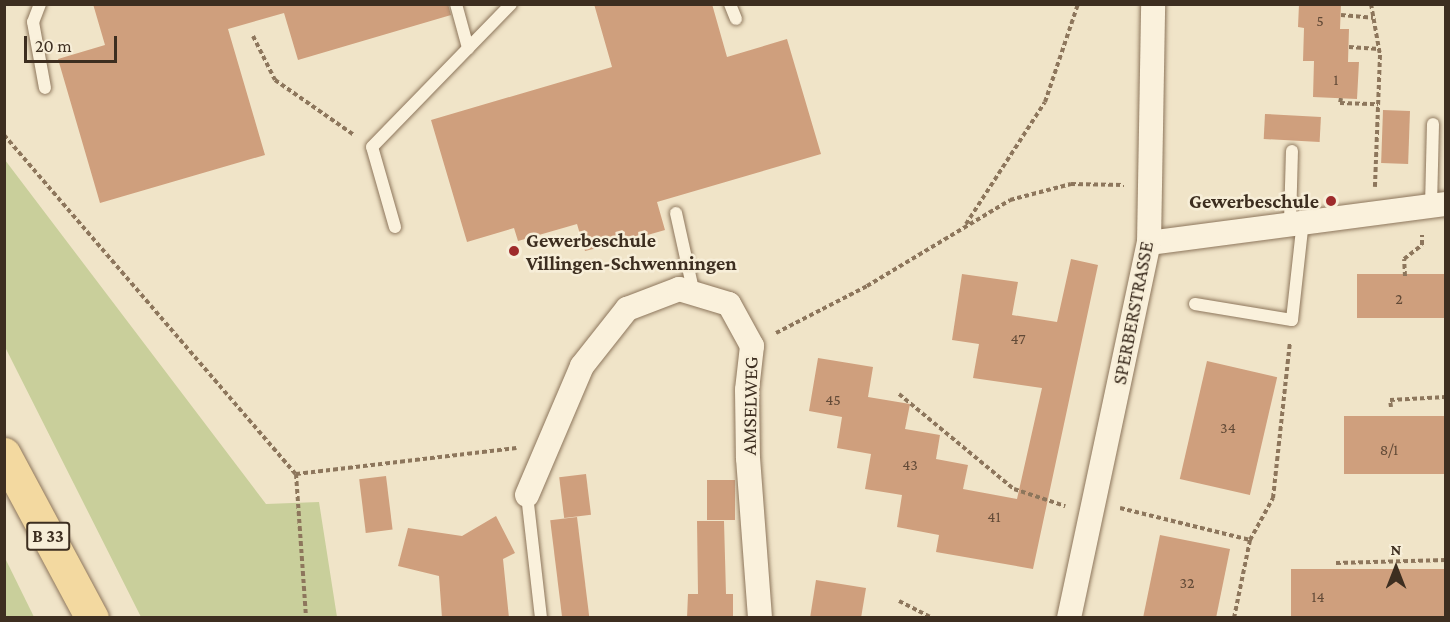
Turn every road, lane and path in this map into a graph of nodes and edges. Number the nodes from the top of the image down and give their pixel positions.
1 (40, 4) edge
2 (456, 4) edge
3 (511, 4) edge
4 (730, 4) edge
5 (1078, 4) edge
6 (1153, 4) edge
7 (1371, 4) edge
8 (1341, 15) dead end
9 (1373, 18) junction
10 (736, 19) dead end
11 (253, 36) dead end
12 (1349, 47) dead end
13 (468, 48) junction
14 (1379, 49) junction
15 (45, 88) dead end
16 (1341, 98) dead end
17 (1378, 104) junction
18 (1433, 124) dead end
19 (4, 135) edge
20 (372, 147) junction
21 (1292, 151) dead end
22 (1150, 185) junction
23 (1432, 206) edge
24 (1374, 211) junction
25 (676, 213) dead end
26 (1297, 221) junction
27 (395, 227) dead end
28 (964, 227) junction
29 (1149, 243) junction
30 (1405, 276) dead end
31 (694, 294) junction
32 (1195, 303) dead end
33 (1292, 320) junction
34 (752, 346) junction
35 (899, 394) dead end
36 (1446, 397) edge
37 (1391, 407) dead end
38 (549, 444) junction
39 (4, 454) edge
40 (296, 474) junction
41 (527, 495) joint
42 (1093, 508) junction
43 (1250, 540) junction
44 (1446, 560) edge
45 (1426, 561) junction
46 (1336, 563) dead end
47 (1351, 563) junction
48 (1426, 569) dead end
49 (1351, 571) dead end
50 (899, 601) dead end
51 (92, 618) edge
52 (306, 618) edge
53 (541, 618) edge
54 (760, 618) edge
55 (933, 618) edge
56 (1070, 618) edge
57 (1234, 618) edge

1 - 15 lane
2 - 13 lane
3 - 13 lane
4 - 10 lane
5 - 28 path
6 - 22 street, SPERBERSTRASSE
7 - 9 path
8 - 9 path
9 - 14 path
11 - 20 path
12 - 14 path
13 - 20 lane
14 - 17 path
16 - 17 path
17 - 24 path
18 - 23 lane
19 - 40 path
20 - 27 lane
21 - 26 lane
22 - 28 path
22 - 29 street, SPERBERSTRASSE
23 - 24 street
23 - 30 path
24 - 26 street
25 - 31 lane
26 - 29 street
26 - 33 lane
28 - 34 path
29 - 42 street, SPERBERSTRASSE
31 - 34 street, AMSELWEG
31 - 38 street, AMSELWEG
32 - 33 lane
33 - 43 path
34 - 54 street, AMSELWEG
35 - 42 path
36 - 37 path
38 - 40 path
38 - 41 street, AMSELWEG
39 - 51 main road, B 33
40 - 52 path
41 - 53 lane
42 - 43 path
42 - 56 street, SPERBERSTRASSE
43 - 57 path
44 - 45 path
45 - 47 path
45 - 48 path
46 - 47 path
47 - 49 path
50 - 55 path

